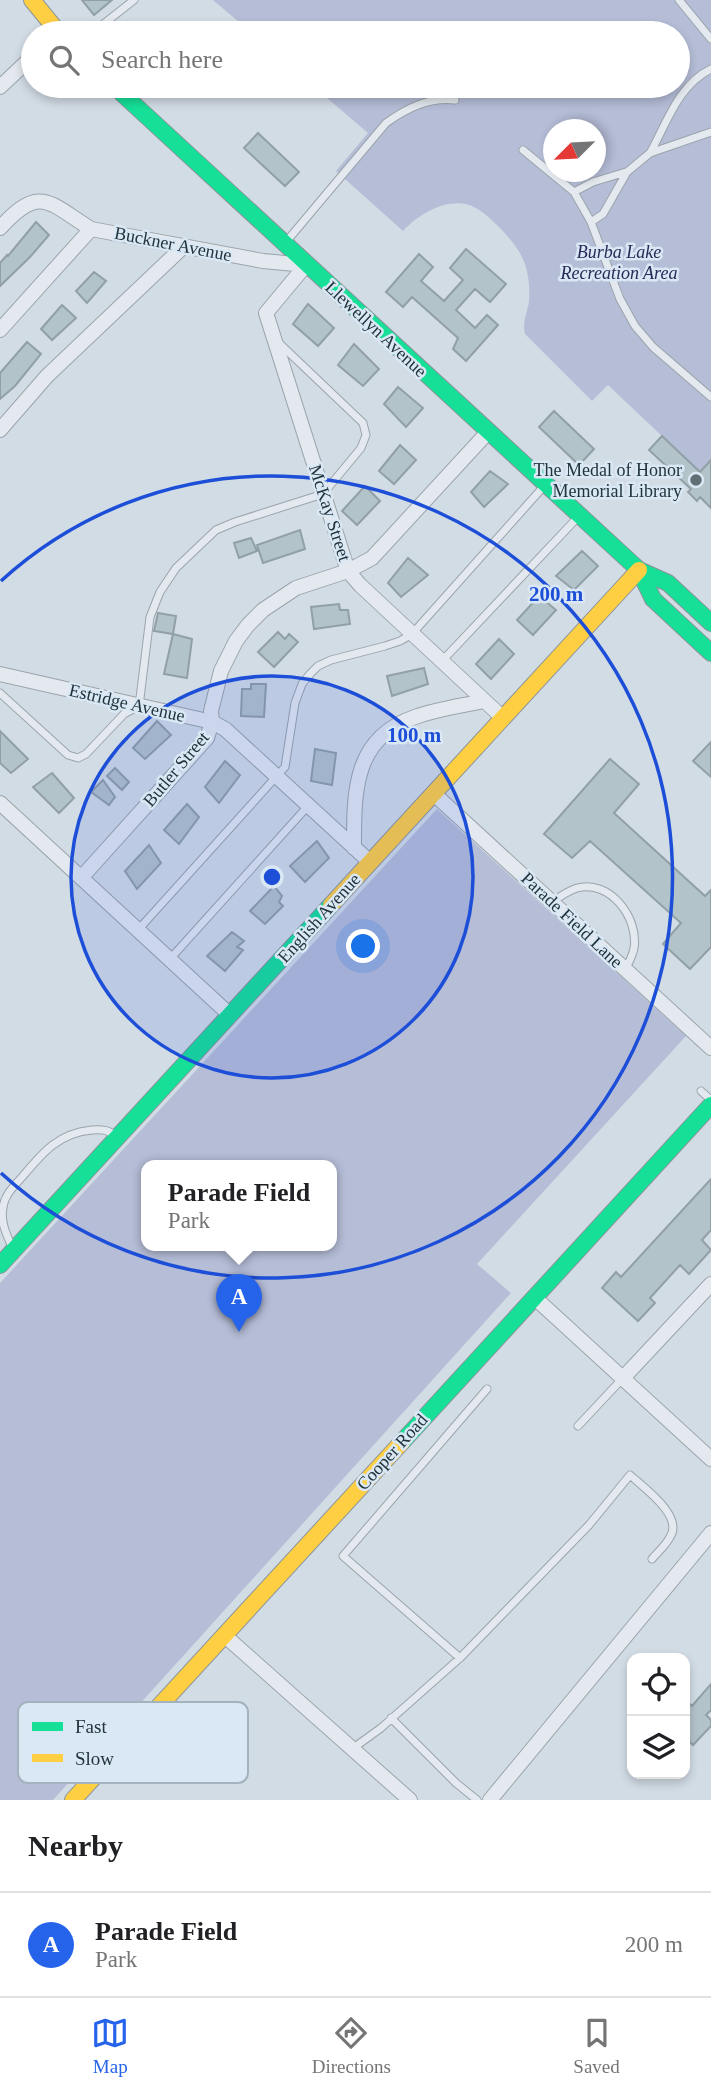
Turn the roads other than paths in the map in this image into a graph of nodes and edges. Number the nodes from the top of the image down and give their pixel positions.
1 (32, 0) edge
2 (134, 0) edge
3 (679, 0) edge
4 (49, 21) edge
5 (107, 21) edge
6 (711, 39) edge
7 (21, 67) edge
8 (711, 69) edge
9 (690, 83) edge
10 (0, 87) edge
11 (127, 98) edge
12 (679, 98) edge
13 (455, 100) dead end
14 (711, 132) edge
15 (523, 150) dead end
16 (650, 153) junction
17 (627, 172) junction
18 (574, 192) junction
19 (591, 222) junction
20 (0, 228) edge
21 (91, 229) junction
22 (284, 244) junction
23 (184, 246) junction
24 (306, 265) junction
25 (0, 330) edge
26 (274, 339) junction
27 (711, 397) edge
28 (0, 430) edge
29 (488, 432) junction
30 (545, 485) junction
31 (323, 494) junction
32 (580, 515) junction
33 (639, 570) junction
34 (348, 571) junction
35 (711, 623) edge
36 (412, 634) junction
37 (711, 653) edge
38 (442, 662) junction
39 (0, 674) edge
40 (0, 693) edge
41 (484, 701) junction
42 (139, 706) junction
43 (502, 718) junction
44 (212, 722) junction
45 (277, 778) junction
46 (433, 793) junction
47 (0, 803) edge
48 (307, 806) junction
49 (354, 848) junction
50 (370, 862) junction
51 (81, 878) junction
52 (552, 902) junction
53 (138, 930) junction
54 (169, 959) junction
55 (625, 969) junction
56 (230, 1015) junction
57 (711, 1048) edge
58 (701, 1091) dead end
59 (711, 1103) edge
60 (117, 1138) junction
61 (14, 1251) junction
62 (0, 1265) edge
63 (711, 1284) edge
64 (531, 1294) junction
65 (623, 1378) junction
66 (487, 1388) dead end
67 (578, 1426) dead end
68 (711, 1459) edge
69 (711, 1533) edge
70 (652, 1559) dead end
71 (224, 1635) junction
72 (460, 1658) junction
73 (163, 1702) edge
74 (391, 1718) junction
75 (352, 1749) junction
76 (89, 1783) edge
77 (73, 1800) edge
78 (410, 1800) edge
79 (478, 1800) edge
80 (490, 1800) edge

1 - 4 street
2 - 5 lane
3 - 6 lane
7 - 10 street
8 - 9 lane
11 - 22 street, Llewellyn Avenue
12 - 16 lane
13 - 22 lane
14 - 16 lane
15 - 18 lane
16 - 17 lane
17 - 18 lane
17 - 19 lane
18 - 19 lane
19 - 27 lane
20 - 21 street
21 - 23 street, Buckner Avenue
21 - 25 street, Buckner Avenue
22 - 24 street, Llewellyn Avenue
23 - 24 street, Buckner Avenue
23 - 28 street
24 - 26 street, McKay Street
24 - 29 street, Llewellyn Avenue
26 - 31 street, McKay Street
26 - 31 lane
29 - 30 street, Llewellyn Avenue
29 - 34 street, Butler Street
30 - 32 street, Llewellyn Avenue
30 - 36 lane
31 - 34 street, McKay Street
31 - 42 lane
32 - 33 street, Llewellyn Avenue
32 - 38 lane
33 - 35 street, Llewellyn Avenue
33 - 37 street, Llewellyn Avenue
33 - 43 street, English Avenue
34 - 36 street, McKay Street
34 - 44 street, Butler Street
36 - 38 street, McKay Street
36 - 45 lane
38 - 41 street, McKay Street
39 - 42 street, Estridge Avenue
40 - 42 lane
41 - 43 street, McKay Street
41 - 49 street
42 - 44 street, Estridge Avenue
43 - 46 street, English Avenue
44 - 45 street, Estridge Avenue
44 - 51 street, Butler Street
45 - 48 street, Estridge Avenue
45 - 53 lane
46 - 50 street, English Avenue
46 - 52 street, Parade Field Lane
47 - 51 street
48 - 49 street, Estridge Avenue
48 - 54 lane
49 - 50 street, Estridge Avenue
50 - 56 street, English Avenue
51 - 53 street
52 - 55 street, Parade Field Lane
52 - 55 lane
53 - 54 street
54 - 56 street
55 - 57 street, Parade Field Lane
56 - 60 street, English Avenue
58 - 59 lane
59 - 64 street, Cooper Road
60 - 61 street, English Avenue
60 - 61 lane
61 - 62 street, English Avenue
63 - 65 street
64 - 65 street
64 - 71 street, Cooper Road
65 - 67 lane
65 - 68 street
66 - 72 lane
69 - 80 street
70 - 72 lane
71 - 73 street, Cooper Road
71 - 75 street
72 - 74 lane
74 - 75 lane
74 - 79 lane
75 - 78 street
76 - 77 street, Cooper Road

